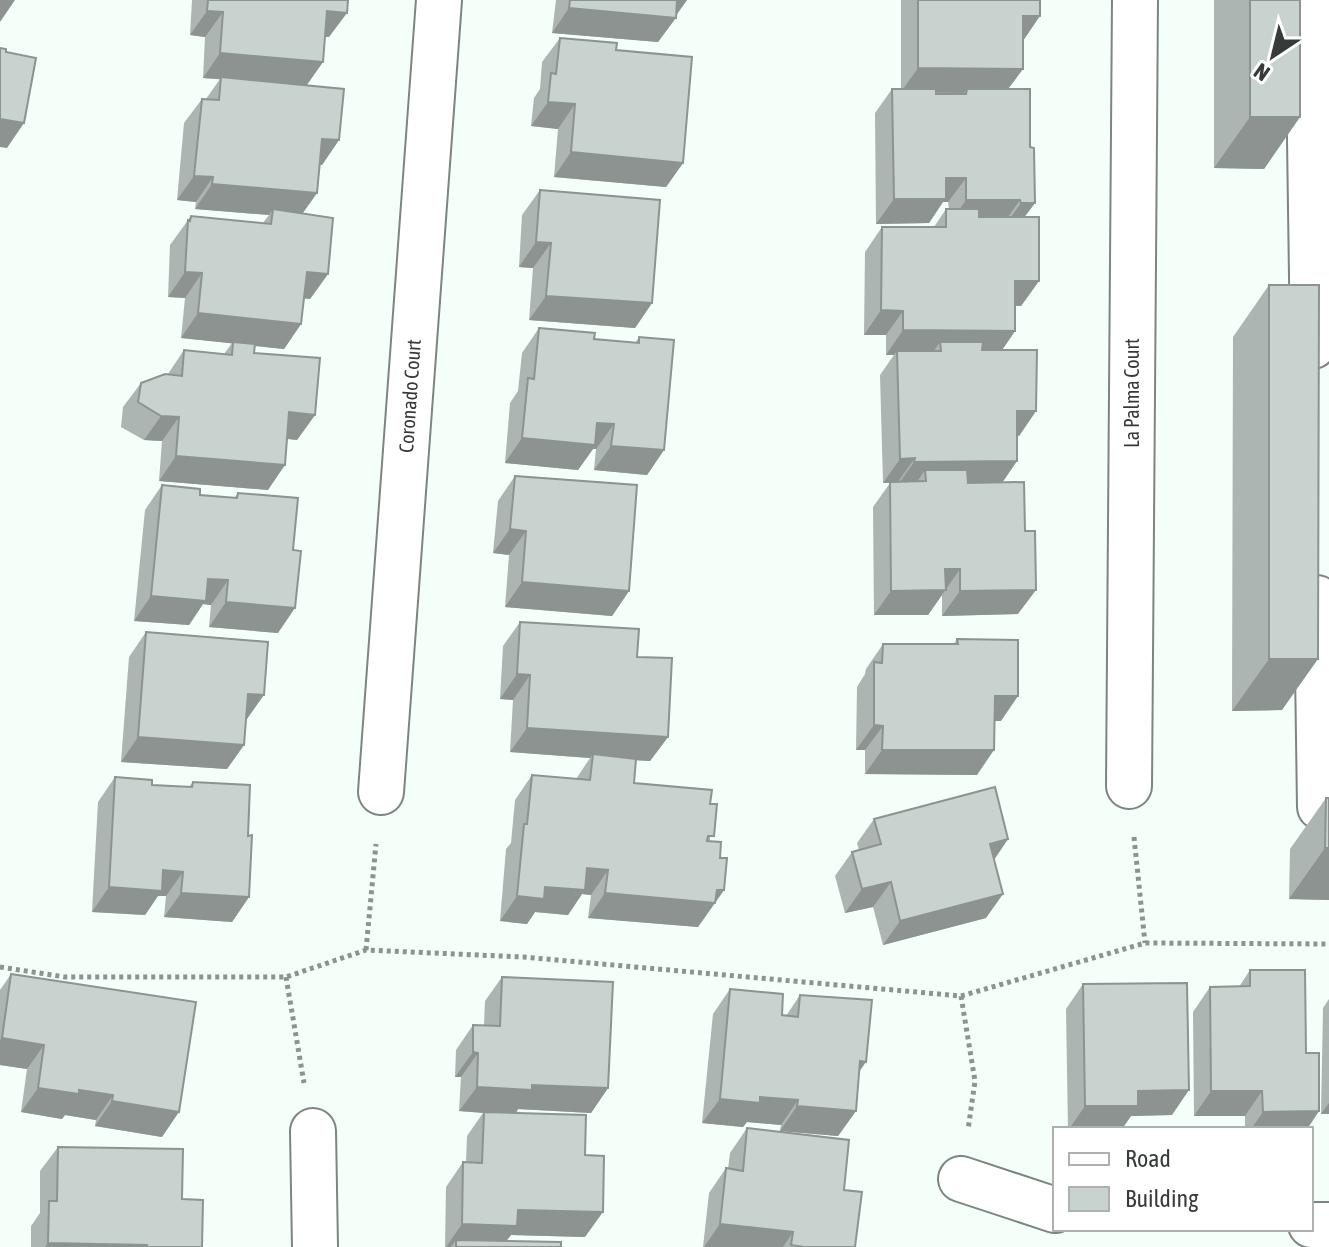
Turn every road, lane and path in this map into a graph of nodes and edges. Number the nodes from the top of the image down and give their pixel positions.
1 (439, 0) edge
2 (1135, 0) edge
3 (1308, 0) edge
4 (1314, 380) edge
5 (1316, 554) edge
6 (1129, 786) joint
7 (381, 792) joint
8 (1329, 807) edge
9 (1145, 943) junction
10 (1329, 944) edge
11 (366, 950) junction
12 (0, 967) edge
13 (286, 977) junction
14 (961, 996) junction
15 (313, 1131) joint
16 (961, 1179) joint
17 (1053, 1209) edge
18 (315, 1247) edge

1 - 7 street, Coronado Court
2 - 6 street, La Palma Court
3 - 4 street
5 - 8 street
6 - 9 path
7 - 11 path
9 - 10 path
9 - 14 path
11 - 13 path
11 - 14 path
12 - 13 path
13 - 15 path
14 - 16 path
15 - 18 street
16 - 17 street

